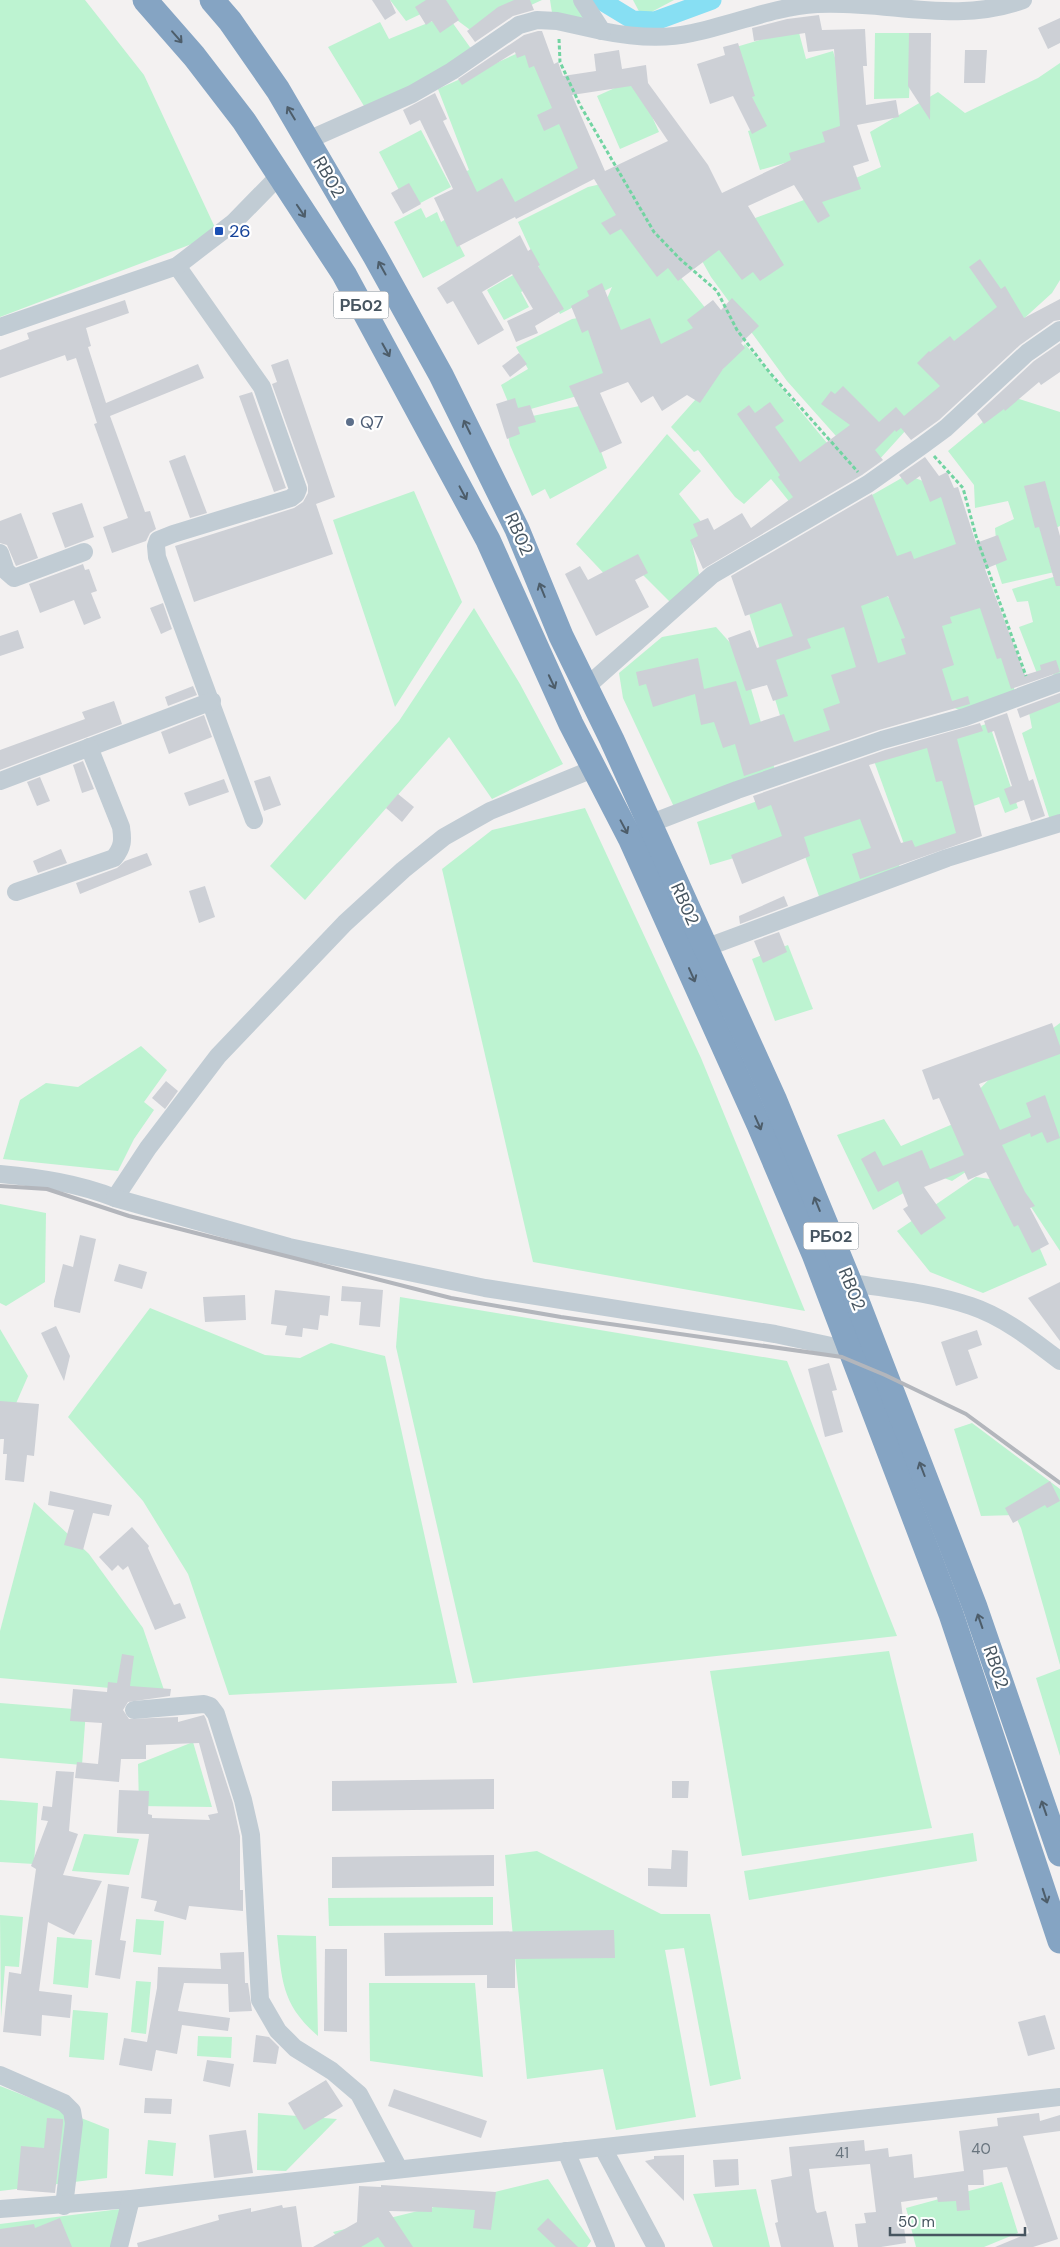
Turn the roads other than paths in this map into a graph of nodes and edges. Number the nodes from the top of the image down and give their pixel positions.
1 (144, 0) edge
2 (212, 0) edge
3 (582, 0) edge
4 (1023, 0) edge
5 (602, 31) junction
6 (308, 140) junction
7 (278, 177) junction
8 (177, 266) junction
9 (0, 327) edge
10 (1060, 330) edge
11 (84, 552) dead end
12 (0, 553) edge
13 (1060, 682) edge
14 (585, 688) junction
15 (212, 701) junction
16 (89, 747) junction
17 (593, 770) junction
18 (0, 781) edge
19 (254, 820) dead end
20 (649, 824) junction
21 (1060, 824) edge
22 (16, 892) dead end
23 (704, 948) junction
24 (0, 1174) edge
25 (115, 1198) junction
26 (850, 1283) junction
27 (850, 1350) junction
28 (1060, 1361) edge
29 (134, 1710) dead end
30 (1060, 1854) edge
31 (1060, 1941) edge
32 (0, 2075) edge
33 (1060, 2097) edge
34 (604, 2148) junction
35 (566, 2151) junction
36 (399, 2169) junction
37 (131, 2199) junction
38 (64, 2206) junction
39 (0, 2210) edge
40 (119, 2247) edge
41 (606, 2247) edge
42 (656, 2247) edge

1 -> 7 highway, РБ02
6 -> 2 highway, RB02 / РБ02
3 - 5 street
4 - 5 street
5 - 6 street
14 -> 6 highway, RB02 / РБ02
7 - 8 street
7 -> 17 highway, RB02 / РБ02
8 - 9 street
8 - 15 street
10 - 14 street
11 - 12 street
13 - 20 street
14 - 20 highway, RB02 / РБ02
15 - 16 street
15 - 19 street
16 - 18 street
16 - 22 street
17 - 25 street
17 -> 27 highway, RB02 / РБ02
20 - 23 highway, RB02 / РБ02
21 - 23 street
26 -> 23 highway, RB02 / РБ02
24 - 25 street
25 - 27 street
26 - 28 street
30 -> 26 highway, RB02 / РБ02
27 -> 31 highway, RB02 / РБ02
29 - 36 street
32 - 38 street
33 - 34 street
34 - 35 street
34 - 42 street
35 - 36 street
35 - 41 street
36 - 37 street
37 - 38 street
37 - 40 street
38 - 39 street

